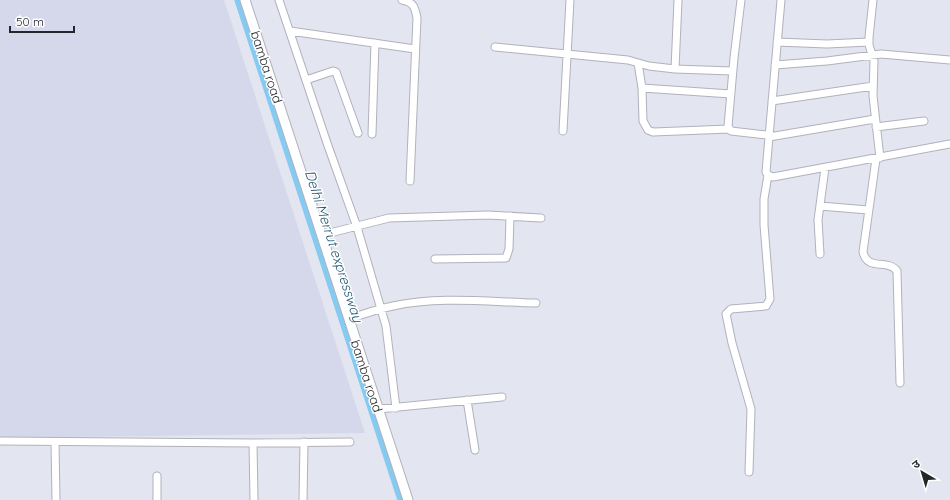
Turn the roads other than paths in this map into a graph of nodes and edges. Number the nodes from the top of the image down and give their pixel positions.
1 (245, 0) edge
2 (279, 0) edge
3 (402, 0) edge
4 (416, 0) edge
5 (570, 0) edge
6 (678, 0) edge
7 (741, 0) edge
8 (781, 0) edge
9 (873, 0) edge
10 (415, 8) junction
11 (290, 31) junction
12 (778, 42) junction
13 (869, 42) junction
14 (375, 43) junction
15 (495, 47) dead end
16 (415, 48) junction
17 (567, 53) junction
18 (872, 56) junction
19 (950, 60) edge
20 (638, 63) junction
21 (775, 65) junction
22 (675, 69) junction
23 (732, 72) junction
24 (306, 80) junction
25 (873, 86) junction
26 (642, 88) junction
27 (731, 94) junction
28 (772, 101) junction
29 (924, 121) dead end
30 (876, 123) junction
31 (729, 129) junction
32 (563, 131) dead end
33 (358, 133) dead end
34 (372, 134) dead end
35 (769, 137) junction
36 (950, 144) edge
37 (878, 158) junction
38 (825, 168) junction
39 (768, 175) junction
40 (410, 181) dead end
41 (820, 206) junction
42 (868, 210) junction
43 (510, 216) junction
44 (541, 218) dead end
45 (357, 226) junction
46 (322, 235) junction
47 (820, 254) dead end
48 (435, 259) dead end
49 (536, 303) dead end
50 (381, 309) junction
51 (349, 319) junction
52 (900, 384) dead end
53 (502, 396) dead end
54 (467, 400) junction
55 (396, 408) junction
56 (378, 409) junction
57 (0, 442) edge
58 (55, 442) junction
59 (304, 442) junction
60 (350, 442) dead end
61 (253, 443) junction
62 (475, 450) dead end
63 (749, 472) dead end
64 (157, 476) dead end
65 (56, 500) edge
66 (157, 500) edge
67 (254, 500) edge
68 (303, 500) edge
69 (408, 500) edge

1 - 46 street, bamba road
2 - 11 street
3 - 10 street
4 - 10 street
5 - 17 street
6 - 22 street
7 - 23 street
8 - 12 street
9 - 13 street
10 - 16 street
11 - 14 street
11 - 24 street
12 - 13 street
12 - 21 street
13 - 18 street
14 - 16 street
14 - 34 street
15 - 17 street
16 - 40 street
17 - 20 street
17 - 32 street
18 - 19 street
18 - 21 street
18 - 25 street
20 - 22 street
20 - 26 street
21 - 28 street
22 - 23 street
23 - 27 street
24 - 33 street
24 - 45 street
25 - 28 street
25 - 30 street
26 - 27 street
26 - 31 street
27 - 31 street
28 - 35 street
29 - 30 street
30 - 35 street
30 - 37 street
31 - 35 street
35 - 39 street
36 - 37 street
37 - 38 street
37 - 42 street
38 - 39 street
38 - 41 street
39 - 63 street
41 - 42 street
41 - 47 street
42 - 52 street
43 - 44 street
43 - 45 street
43 - 48 street
45 - 46 street
45 - 50 street
46 - 51 street, bamba road
49 - 50 street
50 - 51 street
50 - 55 street
51 - 56 street, bamba road
53 - 54 street
54 - 55 street
54 - 62 street
55 - 56 street
56 - 69 street, bamba road
57 - 58 street
58 - 61 street
58 - 65 street
59 - 60 street
59 - 61 street
59 - 68 street
61 - 67 street
64 - 66 street

